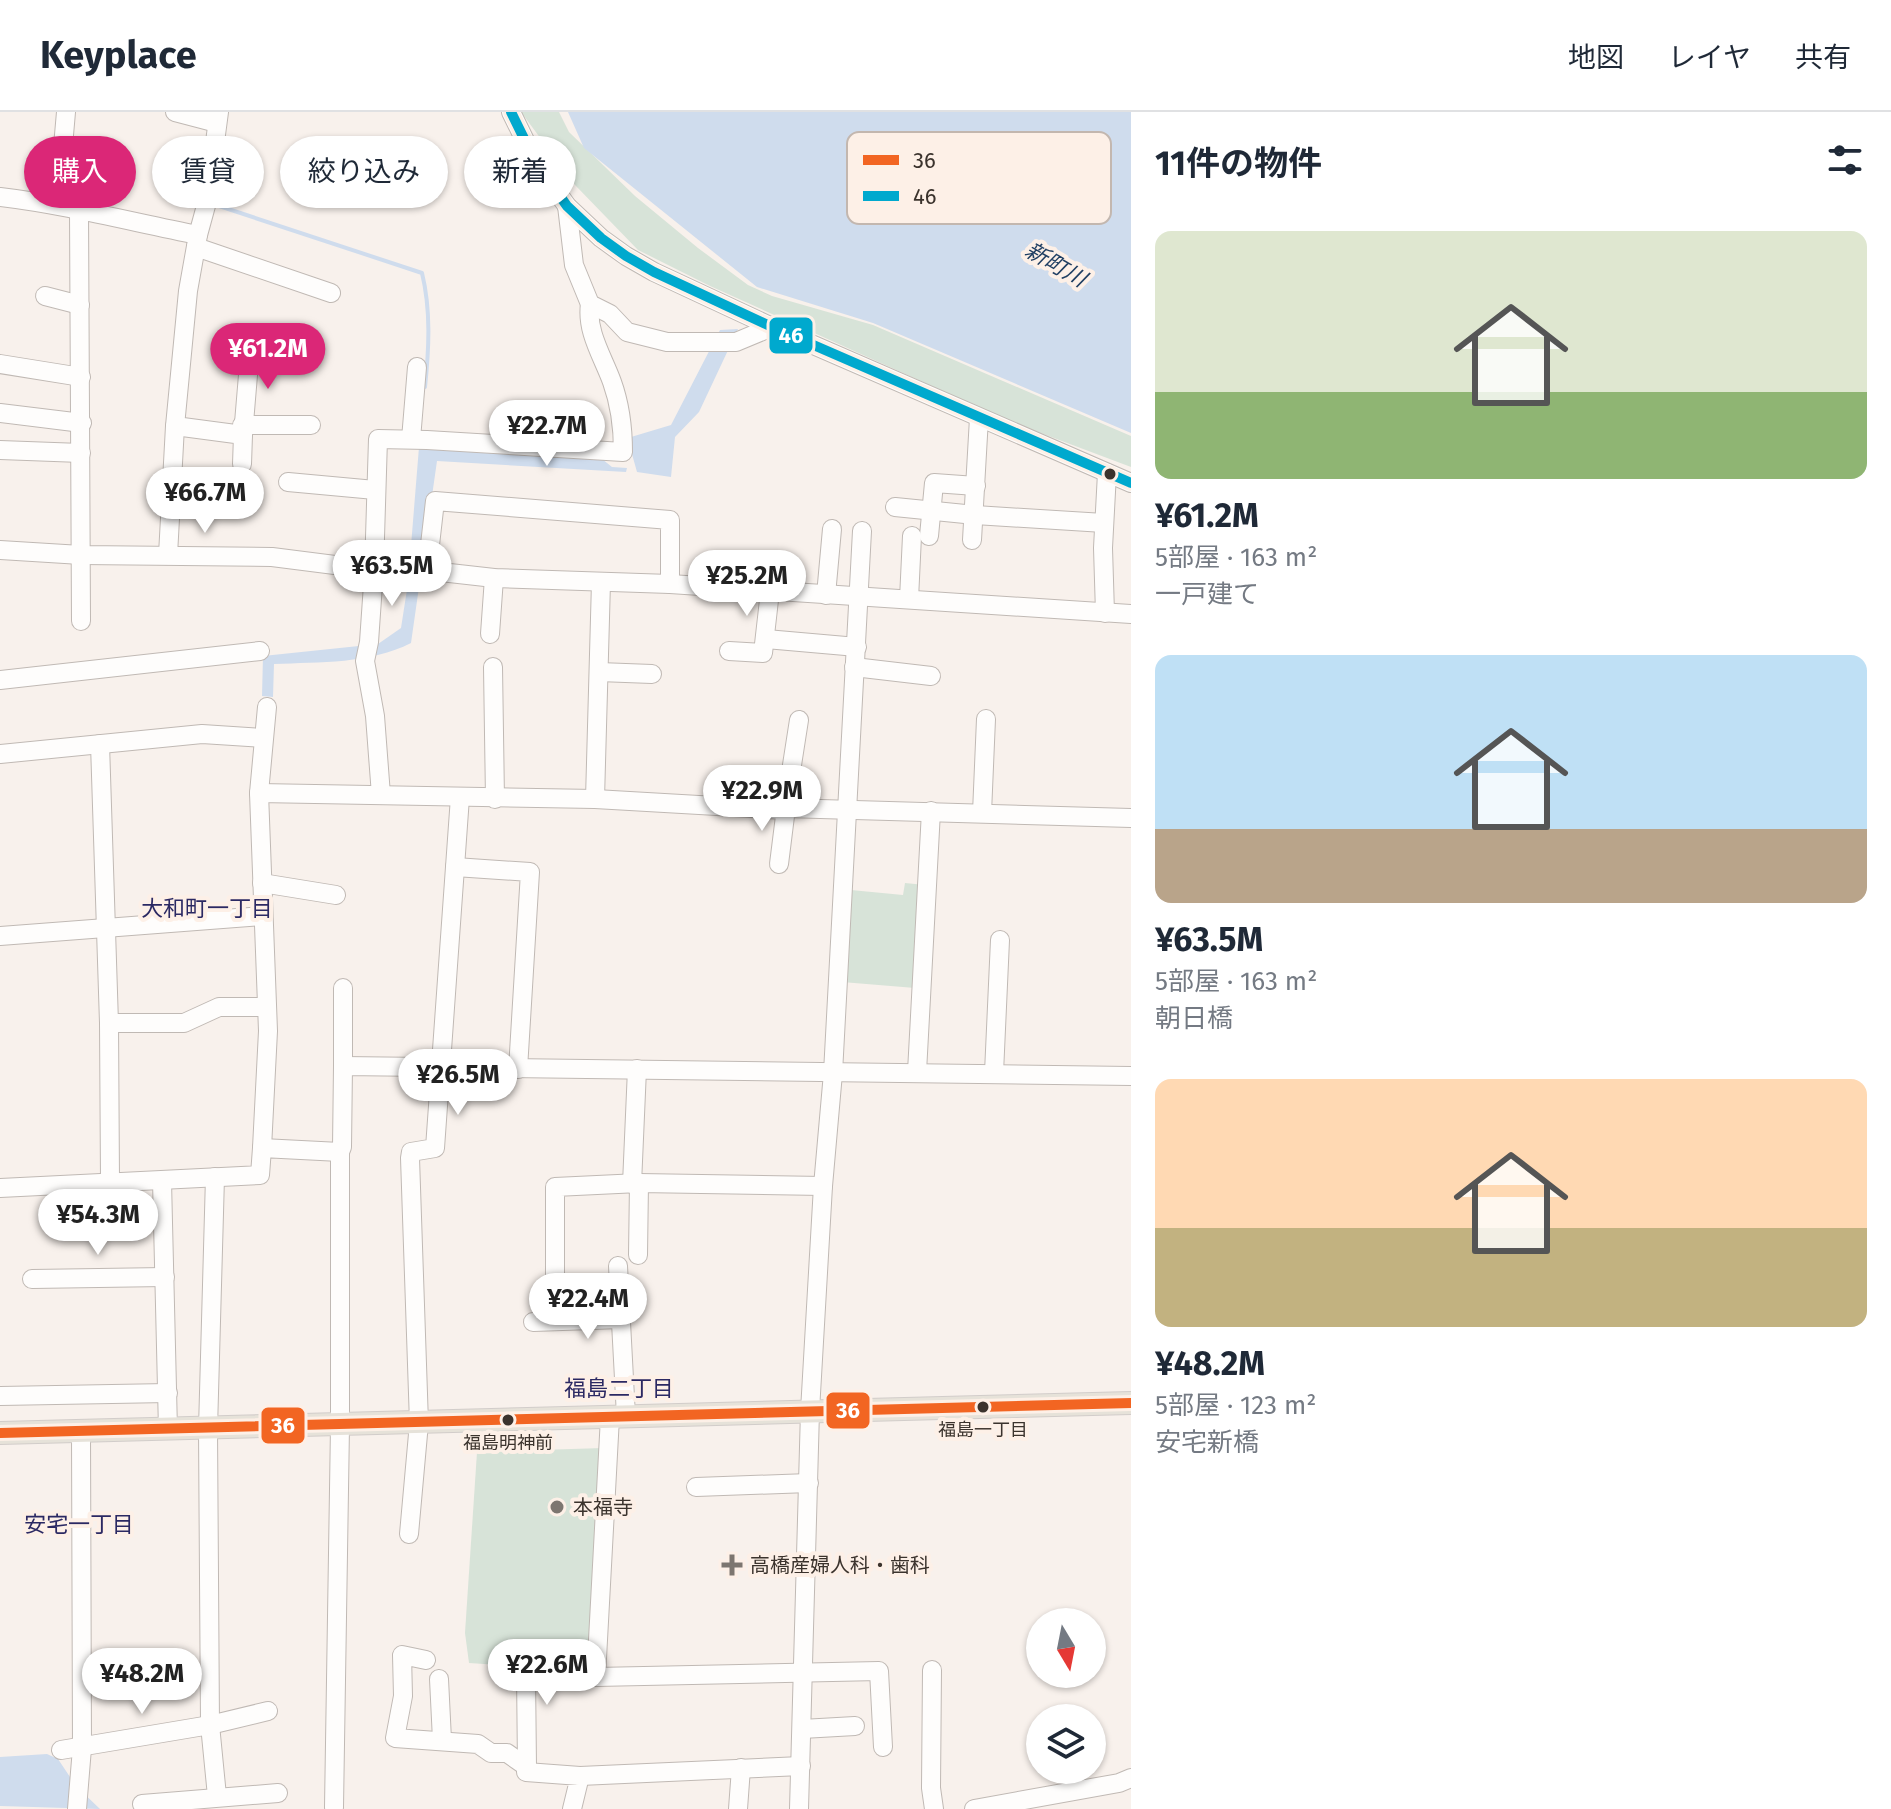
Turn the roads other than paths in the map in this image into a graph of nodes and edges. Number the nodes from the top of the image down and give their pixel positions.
1 (66, 112) edge
2 (175, 112) edge
3 (511, 112) edge
4 (218, 118) edge
5 (64, 136) edge
6 (523, 136) edge
7 (0, 197) edge
8 (24, 200) edge
9 (70, 208) edge
10 (567, 208) edge
11 (569, 208) edge
12 (79, 211) junction
13 (197, 241) junction
14 (331, 293) dead end
15 (45, 296) dead end
16 (590, 304) junction
17 (80, 305) junction
18 (772, 327) junction
19 (246, 358) dead end
20 (0, 364) edge
21 (417, 367) dead end
22 (81, 377) junction
23 (0, 413) edge
24 (979, 418) junction
25 (82, 423) junction
26 (311, 425) dead end
27 (175, 426) junction
28 (243, 430) junction
29 (411, 439) junction
30 (0, 450) edge
31 (81, 453) junction
32 (242, 464) dead end
33 (1107, 473) junction
34 (288, 482) dead end
35 (1131, 483) edge
36 (976, 486) junction
37 (375, 490) junction
38 (895, 507) dead end
39 (931, 512) junction
40 (975, 515) junction
41 (1104, 523) junction
42 (832, 529) dead end
43 (862, 531) dead end
44 (972, 540) dead end
45 (0, 550) edge
46 (81, 555) junction
47 (168, 555) junction
48 (374, 570) junction
49 (419, 570) junction
50 (494, 578) junction
51 (601, 582) junction
52 (670, 584) junction
53 (770, 591) junction
54 (826, 595) junction
55 (859, 597) junction
56 (909, 599) junction
57 (1105, 613) junction
58 (1131, 614) edge
59 (81, 621) dead end
60 (490, 634) dead end
61 (766, 639) junction
62 (857, 647) junction
63 (260, 651) dead end
64 (729, 651) dead end
65 (493, 667) dead end
66 (854, 667) junction
67 (599, 672) junction
68 (652, 674) dead end
69 (931, 676) dead end
70 (0, 680) edge
71 (267, 707) dead end
72 (986, 719) dead end
73 (799, 720) dead end
74 (263, 738) junction
75 (100, 744) junction
76 (0, 754) edge
77 (259, 793) junction
78 (381, 795) junction
79 (460, 797) junction
80 (495, 799) junction
81 (595, 799) junction
82 (786, 809) junction
83 (848, 809) junction
84 (931, 811) junction
85 (982, 813) junction
86 (1131, 818) edge
87 (779, 864) dead end
88 (455, 867) junction
89 (262, 883) junction
90 (336, 895) dead end
91 (263, 916) junction
92 (105, 926) junction
93 (0, 936) edge
94 (1000, 940) dead end
95 (343, 988) dead end
96 (266, 1007) junction
97 (109, 1023) junction
98 (343, 1066) junction
99 (441, 1068) junction
100 (518, 1069) junction
101 (637, 1069) junction
102 (917, 1072) junction
103 (833, 1073) junction
104 (994, 1073) junction
105 (1131, 1076) edge
106 (262, 1148) junction
107 (340, 1152) junction
108 (215, 1177) junction
109 (110, 1181) junction
110 (162, 1181) junction
111 (636, 1184) junction
112 (823, 1186) junction
113 (0, 1188) edge
114 (638, 1255) dead end
115 (618, 1266) dead end
116 (165, 1277) junction
117 (32, 1279) dead end
118 (621, 1319) junction
119 (555, 1321) junction
120 (533, 1322) dead end
121 (168, 1393) junction
122 (0, 1396) edge
123 (1131, 1403) edge
124 (810, 1411) junction
125 (618, 1417) junction
126 (419, 1423) junction
127 (340, 1426) junction
128 (208, 1429) junction
129 (168, 1430) junction
130 (81, 1432) junction
131 (0, 1433) edge
132 (809, 1483) junction
133 (696, 1487) dead end
134 (409, 1534) dead end
135 (426, 1660) dead end
136 (932, 1670) dead end
137 (804, 1672) junction
138 (596, 1677) junction
139 (439, 1679) dead end
140 (268, 1711) dead end
141 (210, 1725) junction
142 (855, 1726) dead end
143 (802, 1729) junction
144 (442, 1740) junction
145 (883, 1747) dead end
146 (82, 1748) junction
147 (61, 1750) dead end
148 (801, 1766) junction
149 (527, 1767) junction
150 (741, 1768) junction
151 (580, 1776) junction
152 (1131, 1778) edge
153 (278, 1793) dead end
154 (217, 1796) junction
155 (142, 1804) dead end
156 (334, 1807) edge
157 (77, 1809) edge
158 (572, 1809) edge
159 (738, 1809) edge
160 (799, 1809) edge
161 (934, 1809) edge
162 (974, 1809) edge

1 - 5 street
2 - 4 street
3 - 6 street
4 - 13 street
7 - 8 street
9 - 12 street
10 - 16 street
11 - 18 street
12 - 13 street
12 - 17 street
13 - 14 street
13 - 27 street
15 - 17 street
16 - 18 street
16 - 29 street
17 - 22 street
18 - 24 street
19 - 28 street
20 - 22 street
21 - 29 street
22 - 25 street
23 - 25 street
24 - 33 street
24 - 36 street
25 - 31 street
26 - 28 street
27 - 28 street
27 - 47 street
28 - 32 street
29 - 37 street
30 - 31 street
31 - 46 street
33 - 35 street
33 - 41 street
34 - 37 street
36 - 39 street
36 - 40 street
37 - 48 street
38 - 39 street
39 - 40 street
39 - 56 street
40 - 41 street
40 - 44 street
41 - 57 street
42 - 54 street
43 - 55 street
45 - 46 street
46 - 47 street
46 - 59 street
47 - 48 street
48 - 49 street
48 - 78 street
49 - 50 street
49 - 52 street
50 - 51 street
50 - 60 street
51 - 52 street
51 - 67 street
52 - 53 street
53 - 54 street
53 - 61 street
54 - 55 street
55 - 56 street
55 - 62 street
56 - 57 street
57 - 58 street
61 - 62 street
61 - 64 street
62 - 66 street
63 - 70 street
65 - 80 street
66 - 69 street
66 - 83 street
67 - 68 street
67 - 81 street
71 - 74 street
72 - 85 street
73 - 82 street
74 - 75 street
74 - 77 street
75 - 76 street
75 - 92 street
77 - 78 street
77 - 89 street
78 - 79 street
79 - 80 street
79 - 88 street
80 - 81 street
81 - 82 street
82 - 83 street
82 - 87 street
83 - 84 street
83 - 103 street
84 - 85 street
84 - 102 street
85 - 86 street
88 - 99 street
88 - 100 street
89 - 90 street
89 - 91 street
91 - 92 street
91 - 96 street
92 - 93 street
92 - 97 street
94 - 104 street
95 - 98 street
96 - 97 street
96 - 106 street
97 - 109 street
98 - 99 street
98 - 107 street
99 - 100 street
99 - 126 street
100 - 101 street
101 - 103 street
101 - 111 street
102 - 103 street
102 - 104 street
103 - 112 street
104 - 105 street
106 - 107 street
106 - 108 street
107 - 127 street
108 - 110 street
108 - 128 street
109 - 110 street
109 - 113 street
110 - 116 street
111 - 112 street
111 - 114 street
111 - 119 street
112 - 124 street
115 - 118 street
116 - 117 street
116 - 121 street
118 - 119 street
118 - 125 street
119 - 120 street
121 - 122 street
121 - 129 street
123 - 124 main road
124 - 125 main road
124 - 132 street
125 - 126 main road
125 - 138 street
126 - 127 main road
126 - 134 street
127 - 128 main road
127 - 156 street
128 - 129 main road
128 - 141 street
129 - 130 main road
130 - 131 main road
130 - 146 street
132 - 133 street
132 - 137 street
135 - 144 street
136 - 161 street
137 - 138 street
137 - 143 street
137 - 145 street
138 - 149 street
139 - 144 street
140 - 141 street
141 - 146 street
141 - 154 street
142 - 143 street
143 - 148 street
144 - 149 street
146 - 147 street
146 - 157 street
148 - 150 street
148 - 160 street
149 - 151 street
150 - 151 street
150 - 159 street
151 - 158 street
152 - 162 street
153 - 154 street
154 - 155 street

